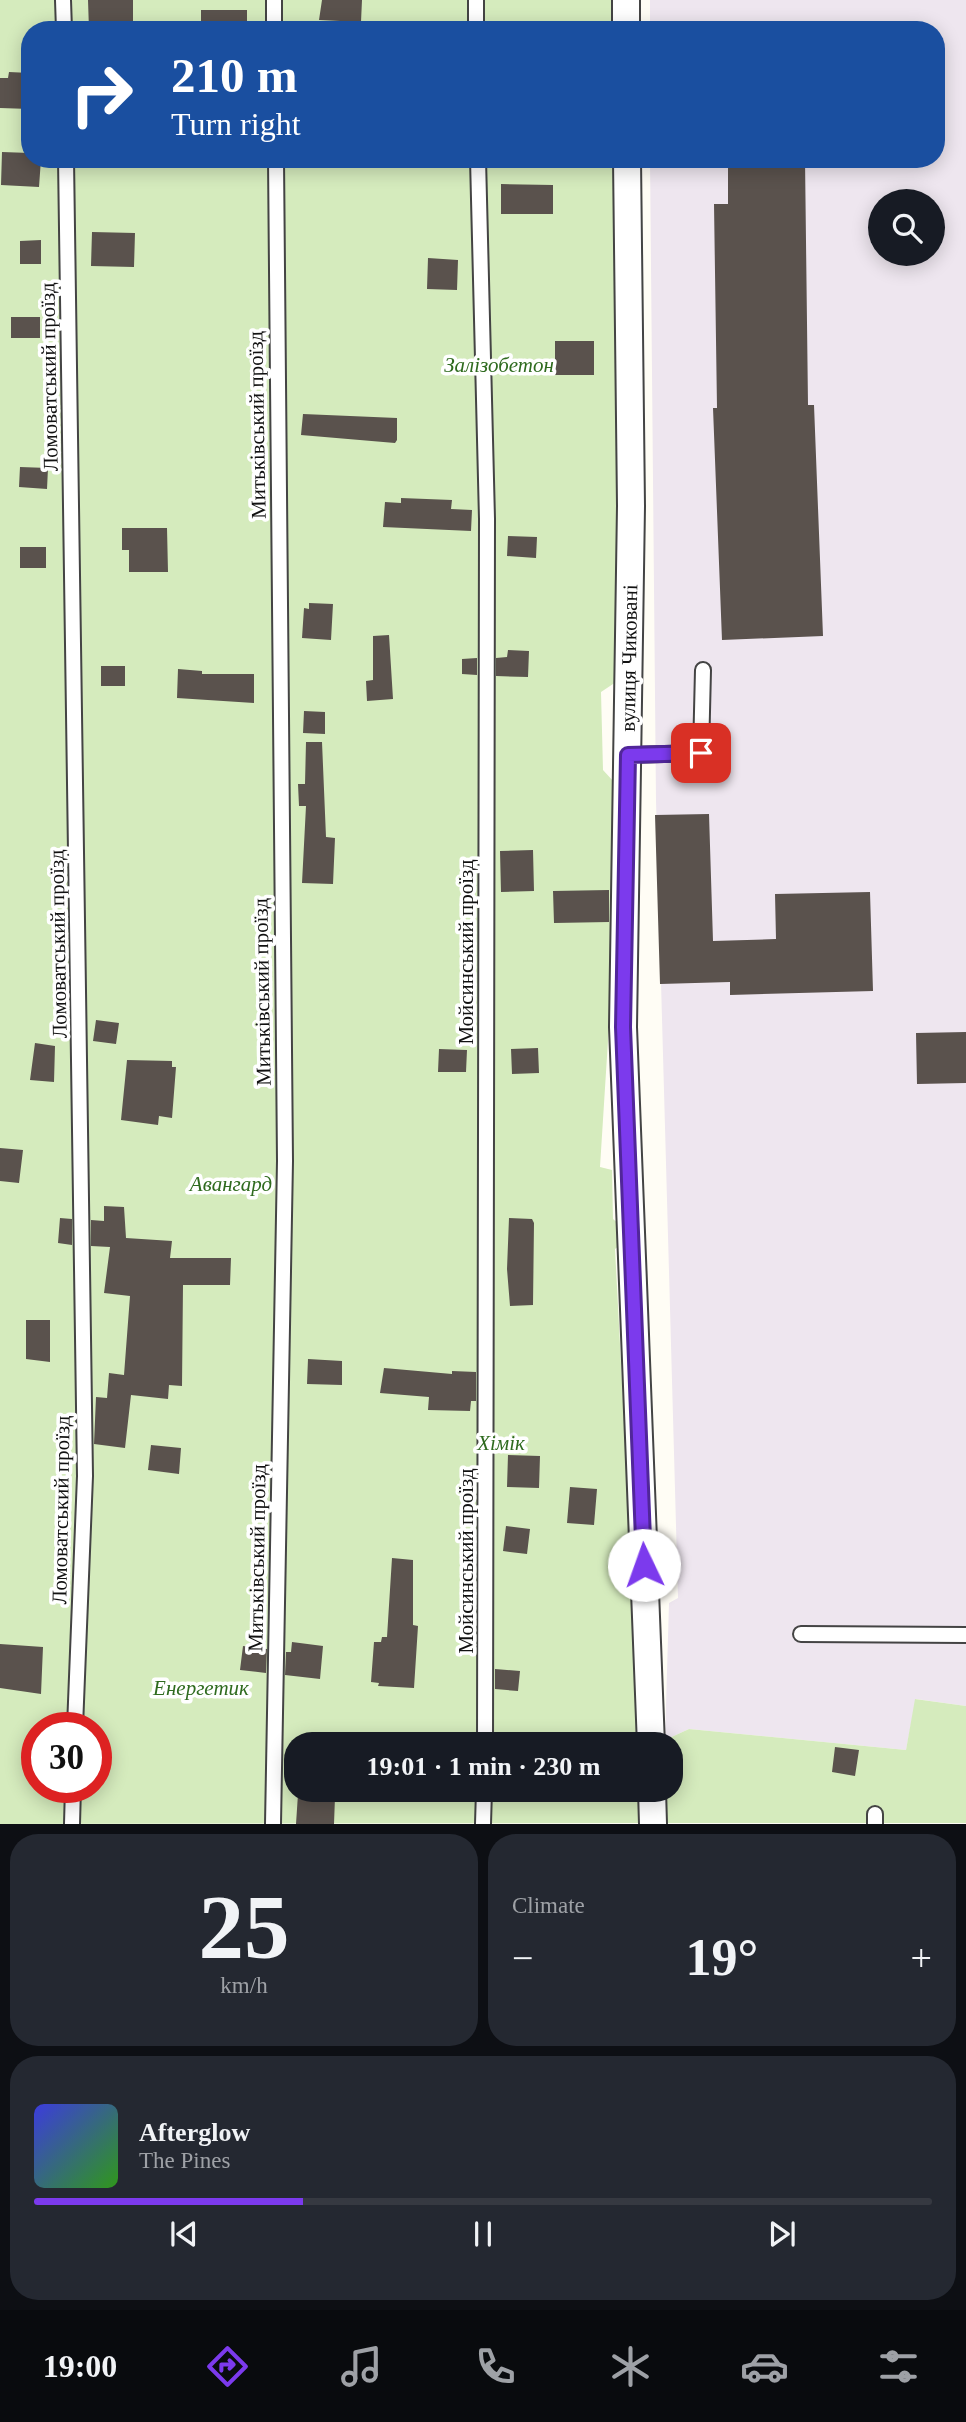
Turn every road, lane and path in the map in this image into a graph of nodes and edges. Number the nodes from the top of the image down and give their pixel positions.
1 (63, 0) edge
2 (274, 0) edge
3 (476, 0) edge
4 (626, 0) edge
5 (64, 21) edge
6 (274, 21) edge
7 (476, 21) edge
8 (626, 21) edge
9 (66, 168) edge
10 (276, 168) edge
11 (478, 168) edge
12 (627, 168) edge
13 (703, 670) dead end
14 (628, 755) junction
15 (801, 1634) dead end
16 (966, 1635) edge
17 (76, 1712) edge
18 (485, 1732) edge
19 (650, 1732) edge
20 (484, 1802) edge
21 (652, 1802) edge
22 (73, 1803) edge
23 (72, 1824) edge
24 (273, 1824) edge
25 (483, 1824) edge
26 (653, 1824) edge

1 - 5 lane
2 - 6 lane
3 - 7 lane
4 - 8 street
9 - 17 lane, Ломоватський проїзд
10 - 24 lane, Митьківський проїзд
11 - 18 lane, Мойсинський проїзд
12 - 14 street, вулиця Чиковані
13 - 14 lane
14 - 19 street, вулиця Чиковані
15 - 16 lane
20 - 25 lane
21 - 26 street
22 - 23 lane

